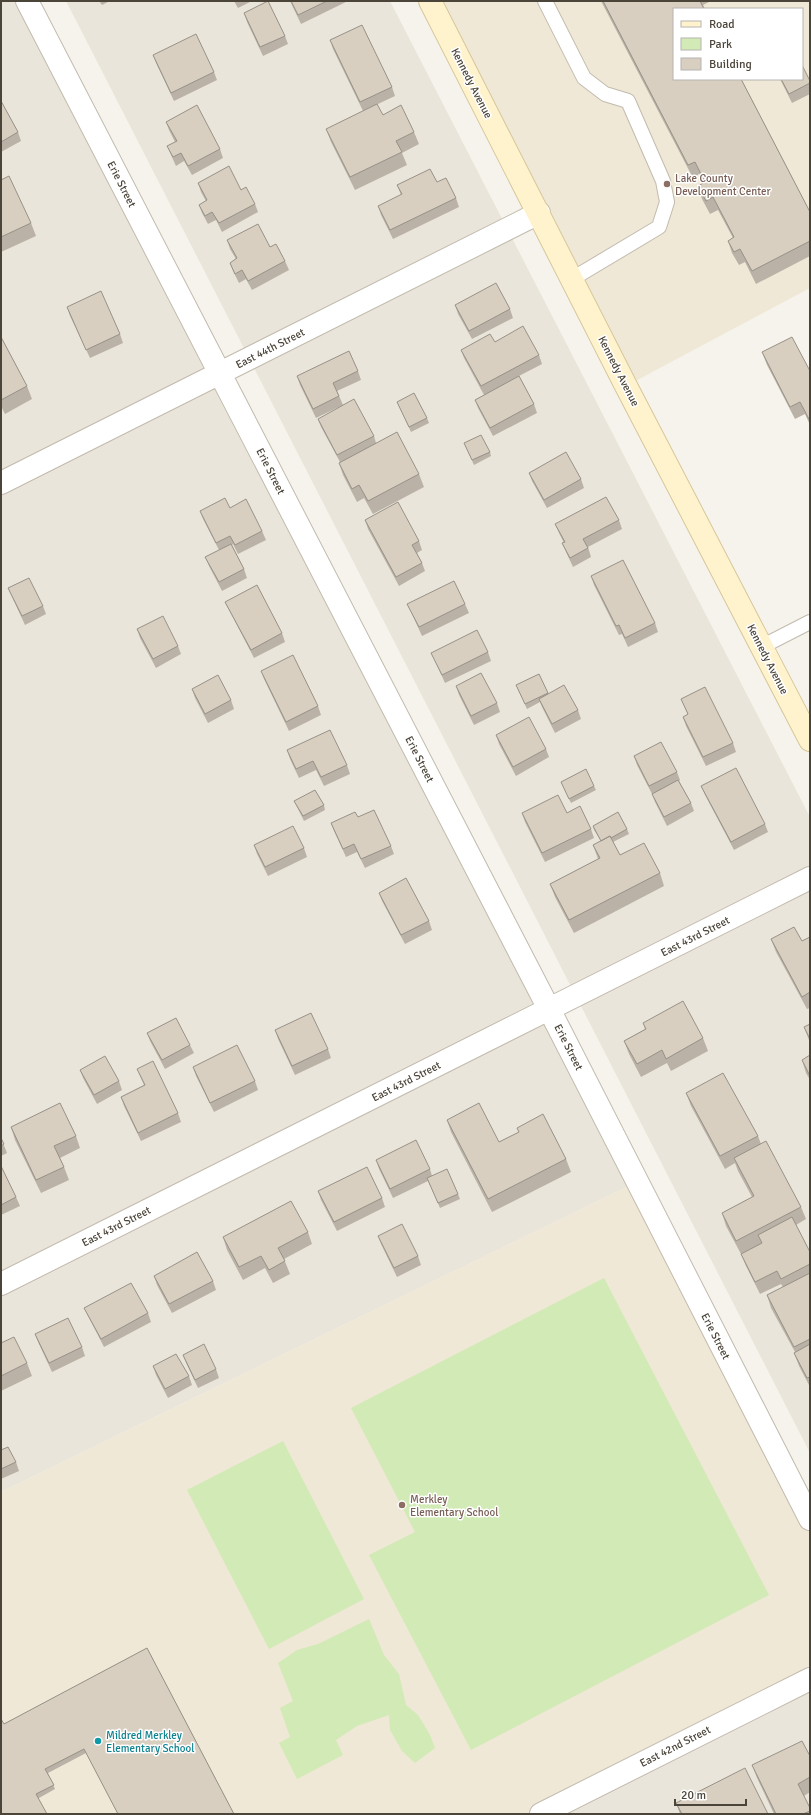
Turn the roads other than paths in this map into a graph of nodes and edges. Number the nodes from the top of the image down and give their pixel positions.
1 (27, 1) edge
2 (545, 1) edge
3 (434, 2) edge
4 (539, 213) junction
5 (572, 279) junction
6 (221, 373) junction
7 (1, 483) edge
8 (810, 622) edge
9 (762, 647) junction
10 (810, 740) edge
11 (810, 878) edge
12 (549, 1009) junction
13 (1, 1284) edge
14 (810, 1519) edge
15 (810, 1679) edge
16 (541, 1814) edge

1 - 6 street, Erie Street
2 - 5 lane
3 - 4 street, Kennedy Avenue
4 - 5 street, Kennedy Avenue
4 - 6 street, East 44th Street
5 - 9 street, Kennedy Avenue
6 - 7 street, East 44th Street
6 - 12 street, Erie Street
8 - 9 lane
9 - 10 street, Kennedy Avenue
11 - 12 street, East 43rd Street
12 - 13 street, East 43rd Street
12 - 14 street, Erie Street
15 - 16 street, East 42nd Street

